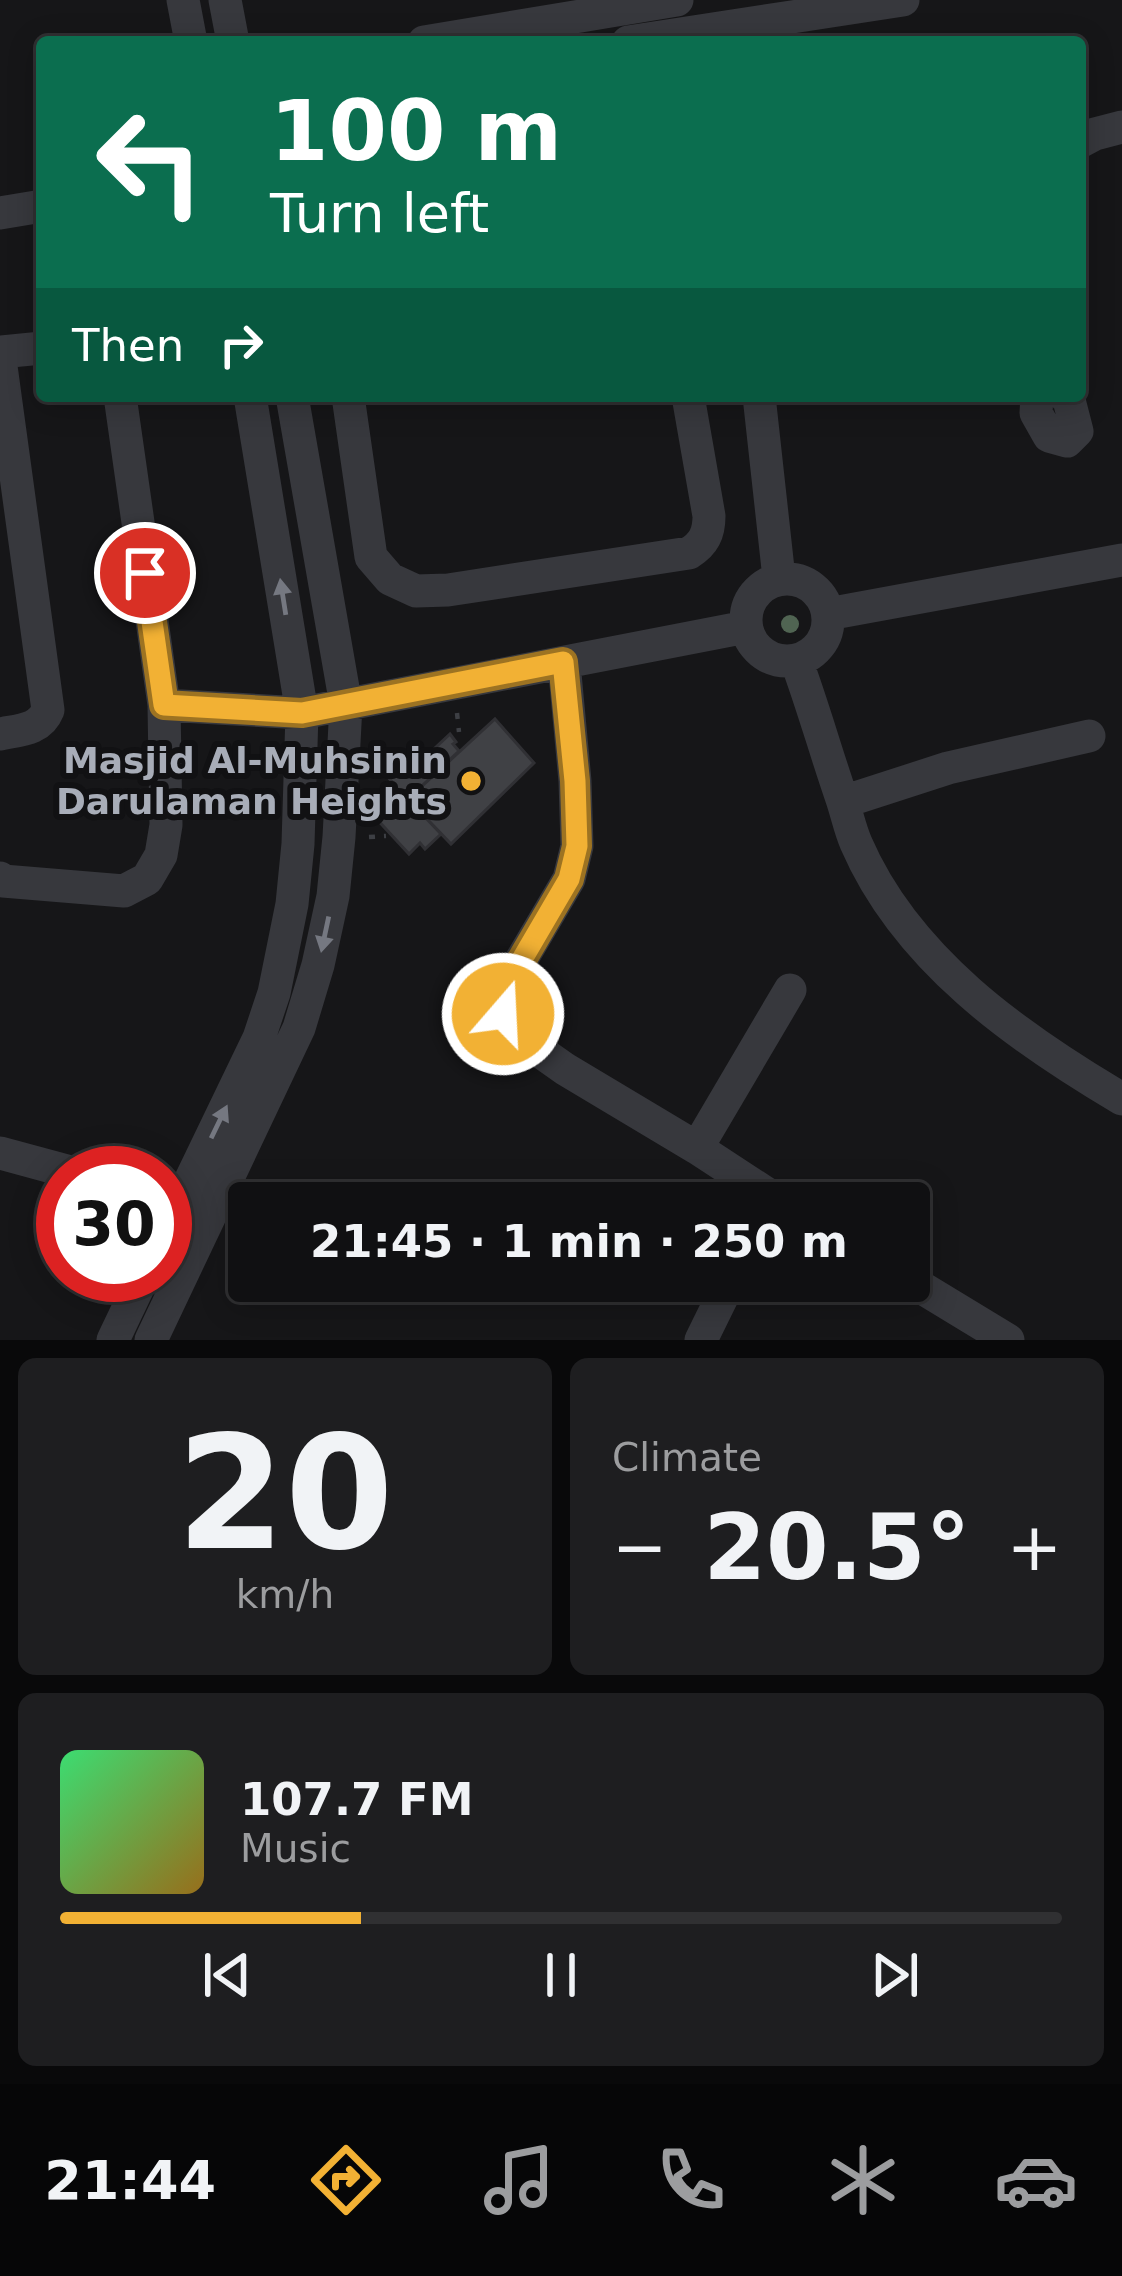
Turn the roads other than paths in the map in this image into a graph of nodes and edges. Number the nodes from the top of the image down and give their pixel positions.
1 (183, 0) edge
2 (225, 0) edge
3 (677, 0) edge
4 (903, 0) edge
5 (712, 20) edge
6 (190, 36) edge
7 (231, 36) edge
8 (460, 36) edge
9 (651, 36) edge
10 (1122, 127) edge
11 (1086, 139) edge
12 (36, 207) edge
13 (0, 213) edge
14 (36, 349) edge
15 (0, 356) edge
16 (121, 402) edge
17 (251, 402) edge
18 (293, 402) edge
19 (349, 402) edge
20 (689, 402) edge
21 (759, 402) edge
22 (1037, 402) edge
23 (1070, 402) edge
24 (1122, 560) edge
25 (779, 578) junction
26 (828, 614) junction
27 (746, 627) junction
28 (796, 660) junction
29 (563, 662) junction
30 (346, 704) junction
31 (164, 705) junction
32 (302, 713) junction
33 (0, 734) edge
34 (1088, 736) dead end
35 (843, 802) junction
36 (0, 878) edge
37 (790, 990) dead end
38 (1122, 1099) edge
39 (697, 1148) junction
40 (0, 1153) edge
41 (36, 1163) edge
42 (192, 1175) edge
43 (746, 1182) edge
44 (930, 1293) edge
45 (131, 1302) edge
46 (720, 1302) edge
47 (113, 1340) edge
48 (151, 1340) edge
49 (701, 1340) edge
50 (1008, 1340) edge

1 - 6 street
2 - 7 street
3 - 8 street
4 - 5 street
5 - 9 street
10 - 11 street
12 - 13 street
14 - 15 street
15 - 33 street
16 - 31 street
32 -> 17 street
18 - 30 street
19 - 20 street
21 - 25 street
22 - 23 street
24 - 26 street
25 - 26 street
25 - 27 street
26 - 28 street
27 - 28 street
27 - 29 street
28 - 35 street
29 - 30 street
29 - 39 street
30 - 32 street
30 -> 48 street
31 - 32 street
31 - 36 street
42 -> 32 street
34 - 35 street
35 - 38 street
37 - 39 street
39 - 43 street
40 - 41 street
44 - 50 street
45 - 47 street
46 - 49 street

